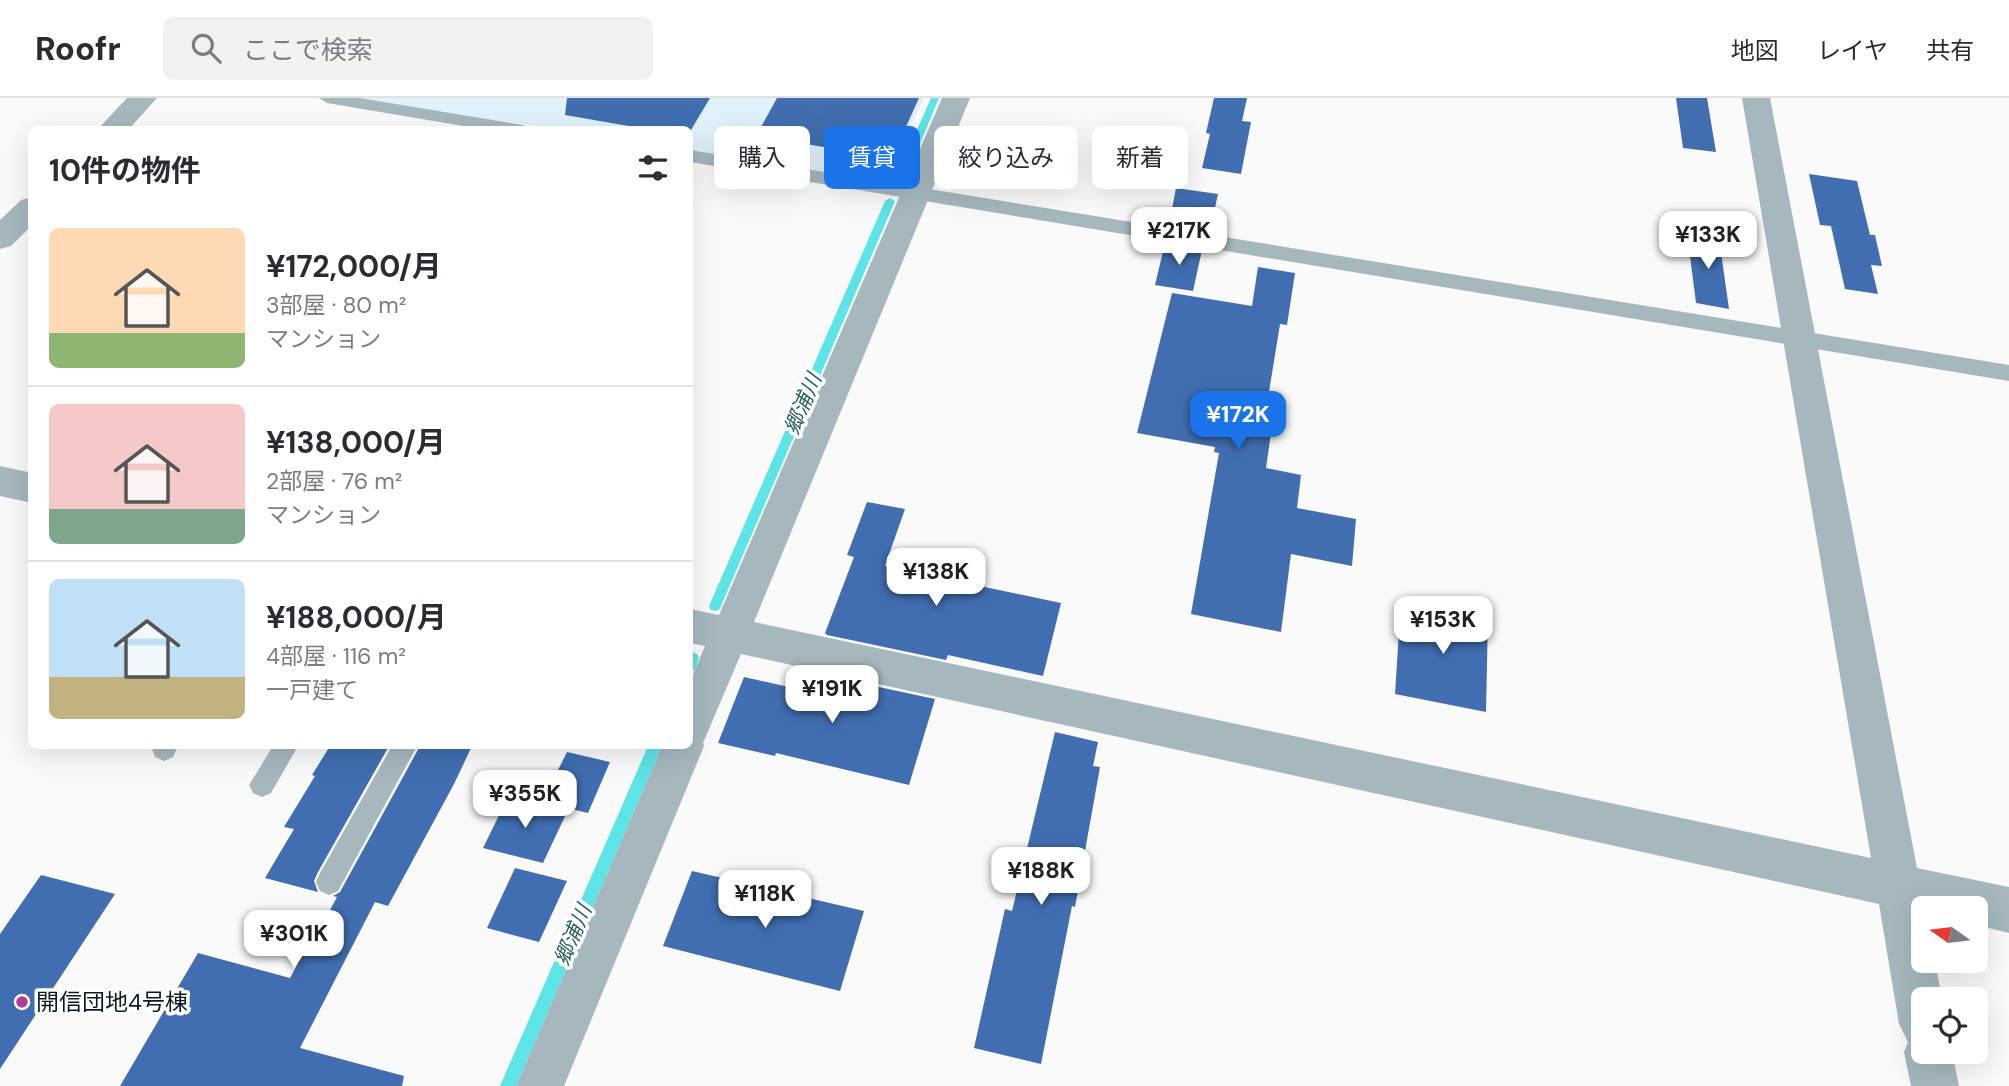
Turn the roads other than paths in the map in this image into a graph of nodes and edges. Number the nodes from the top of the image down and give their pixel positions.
1 (143, 98) edge
2 (327, 98) edge
3 (956, 98) edge
4 (1756, 98) edge
5 (115, 126) edge
6 (498, 126) edge
7 (693, 156) edge
8 (915, 192) junction
9 (28, 211) edge
10 (0, 238) edge
11 (1799, 337) junction
12 (2009, 373) edge
13 (0, 481) edge
14 (28, 487) edge
15 (709, 630) edge
16 (693, 713) edge
17 (284, 749) edge
18 (403, 749) edge
19 (681, 749) edge
20 (262, 785) dead end
21 (329, 882) dead end
22 (1898, 886) junction
23 (2009, 910) edge
24 (1916, 987) edge
25 (1930, 1064) edge
26 (540, 1086) edge
27 (1935, 1086) edge

1 - 5 street
2 - 6 lane
3 - 8 street
4 - 11 street
7 - 8 lane
8 - 11 lane
8 - 15 street
9 - 10 street
11 - 12 lane
11 - 22 street
13 - 14 street
15 - 16 street
15 - 22 street
17 - 20 lane
18 - 21 lane
19 - 26 street
22 - 23 street
22 - 24 street
25 - 27 street

